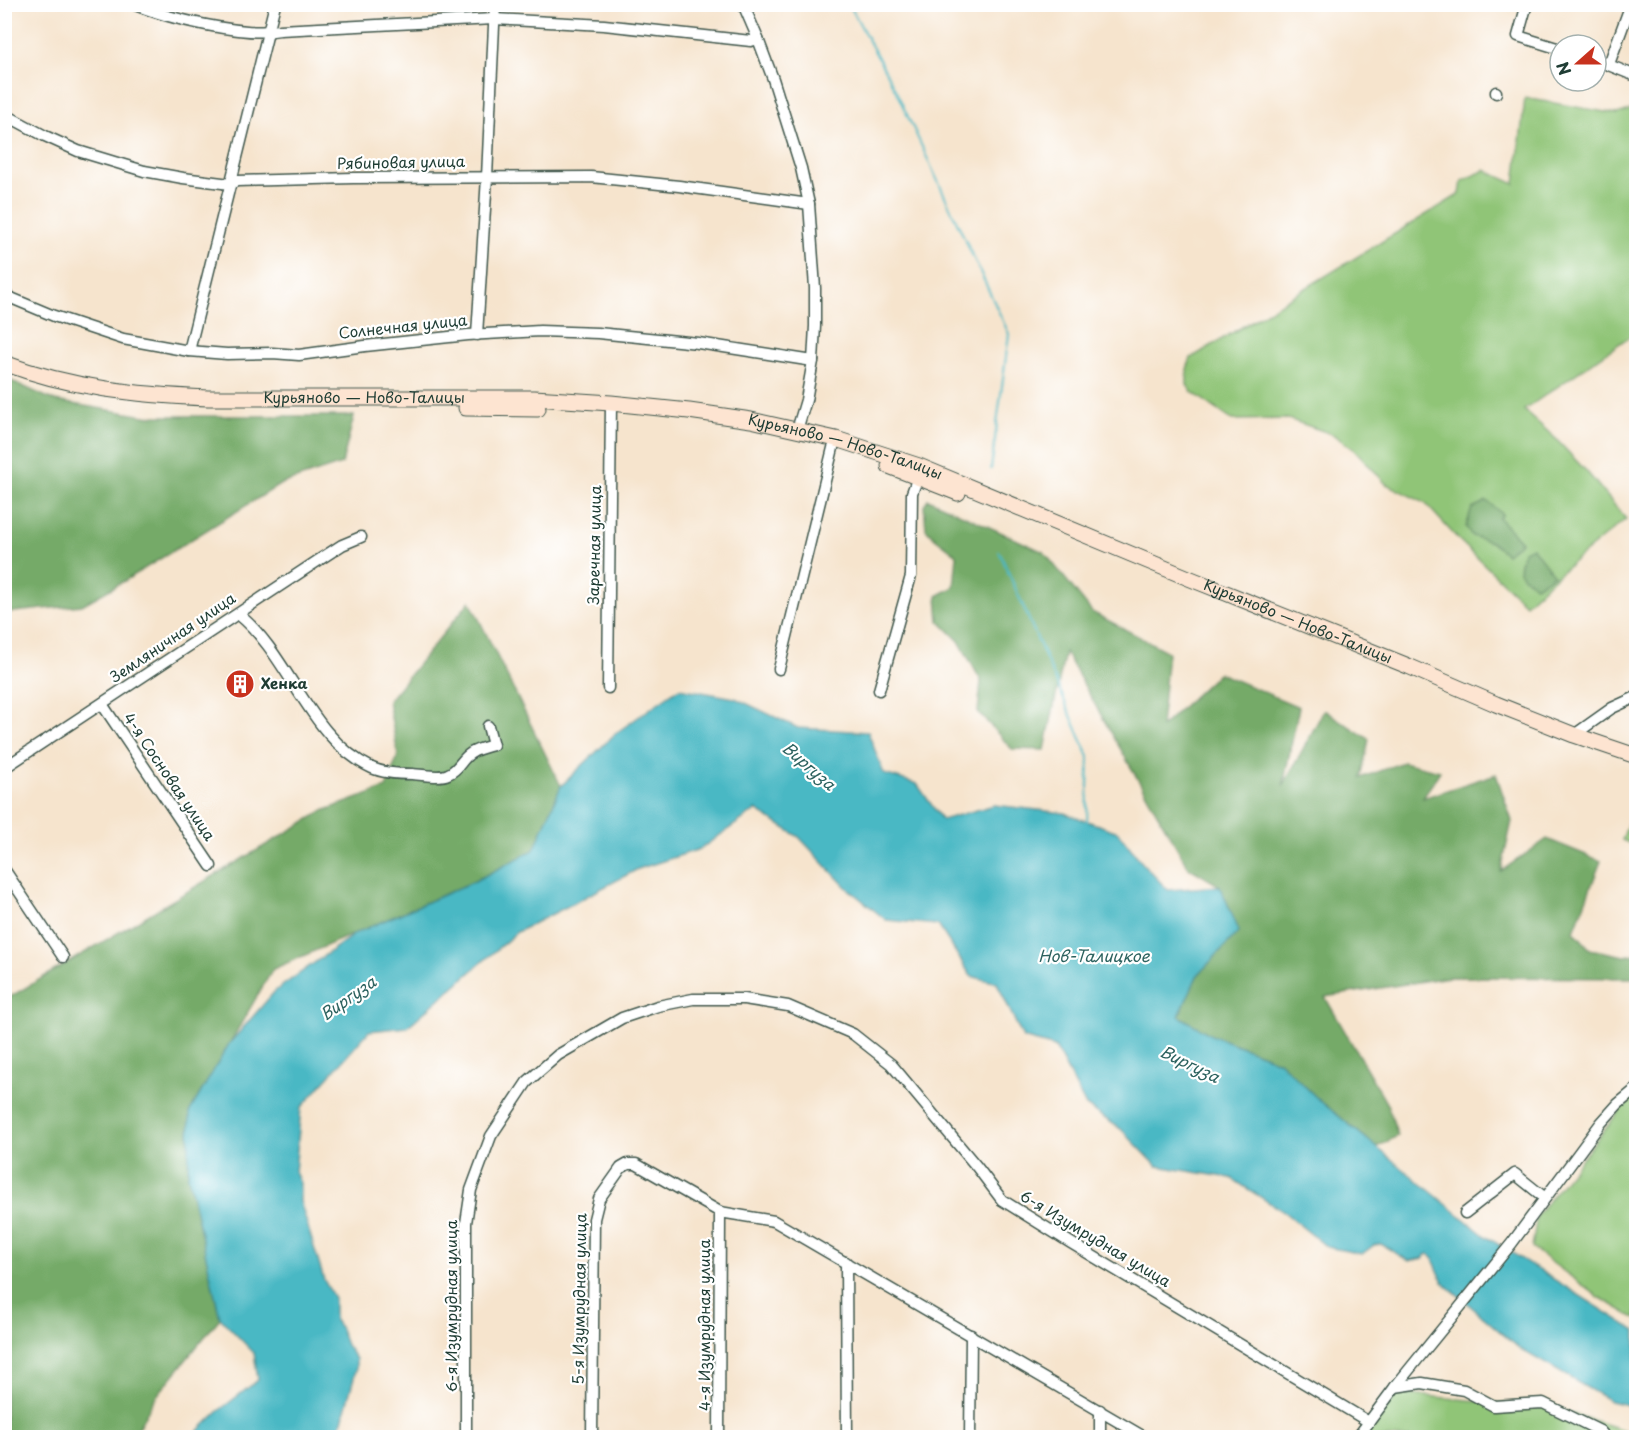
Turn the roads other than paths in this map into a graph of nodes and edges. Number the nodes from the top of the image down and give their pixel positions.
1 (133, 4) edge
2 (276, 4) edge
3 (495, 4) edge
4 (743, 4) edge
5 (1527, 4) edge
6 (1631, 5) edge
7 (1636, 6) edge
8 (494, 19) junction
9 (269, 32) junction
10 (758, 39) junction
11 (1548, 45) edge
12 (1609, 64) joint
13 (1636, 76) edge
14 (4, 114) edge
15 (487, 177) junction
16 (230, 184) junction
17 (808, 204) junction
18 (4, 295) edge
19 (477, 335) junction
20 (189, 351) junction
21 (813, 361) junction
22 (4, 363) edge
23 (4, 373) edge
24 (611, 408) junction
25 (797, 430) junction
26 (833, 448) junction
27 (918, 477) junction
28 (361, 537) dead end
29 (238, 614) junction
30 (779, 669) dead end
31 (608, 688) dead end
32 (879, 690) dead end
33 (1636, 697) edge
34 (102, 704) junction
35 (488, 726) dead end
36 (1574, 735) junction
37 (1636, 756) edge
38 (1636, 765) edge
39 (4, 768) edge
40 (211, 866) dead end
41 (4, 869) edge
42 (63, 957) dead end
43 (1636, 1089) edge
44 (1545, 1198) junction
45 (720, 1212) junction
46 (1465, 1213) dead end
47 (846, 1262) junction
48 (971, 1335) junction
49 (1395, 1387) junction
50 (1100, 1410) junction
51 (1369, 1422) junction
52 (466, 1437) edge
53 (592, 1437) edge
54 (718, 1437) edge
55 (847, 1437) edge
56 (970, 1437) edge
57 (1100, 1437) edge
58 (1146, 1437) edge
59 (1357, 1437) edge
60 (1606, 1437) edge

1 - 9 street
2 - 9 street
3 - 8 street
4 - 10 street
5 - 11 street
6 - 7 street
6 - 12 street
8 - 9 street
8 - 10 street
8 - 15 street
9 - 16 street
10 - 17 street
12 - 13 street
14 - 16 street, Рябиновая улица
15 - 16 street, Рябиновая улица
15 - 17 street, Рябиновая улица
15 - 19 street
16 - 20 street
17 - 21 street
18 - 20 street, Солнечная улица
19 - 20 street, Солнечная улица
19 - 21 street, Солнечная улица
21 - 25 street
22 - 24 main road, Курьяново — Ново-Талицы
23 - 24 main road, Курьяново — Ново-Талицы
24 - 25 main road, Курьяново — Ново-Талицы
24 - 26 main road, Курьяново — Ново-Талицы
24 - 31 street, Заречная улица
25 - 36 main road, Курьяново — Ново-Талицы
26 - 27 main road, Курьяново — Ново-Талицы
26 - 30 street
27 - 32 street
27 - 38 main road, Курьяново — Ново-Талицы
28 - 29 street, Земляничная улица
29 - 34 street, Земляничная улица
29 - 35 street
33 - 36 street
34 - 39 street, Земляничная улица
34 - 40 street, 4-я Сосновая улица
36 - 37 main road, Курьяново — Ново-Талицы
41 - 42 street
43 - 44 street
44 - 46 street
44 - 49 street
45 - 47 street
45 - 53 street, 5-я Изумрудная улица
45 - 54 street, 4-я Изумрудная улица
47 - 48 street
47 - 55 street
48 - 50 street
48 - 56 street
49 - 51 street
49 - 60 street
50 - 57 street
50 - 58 street
51 - 52 street, 6-я Изумрудная улица
51 - 59 street

